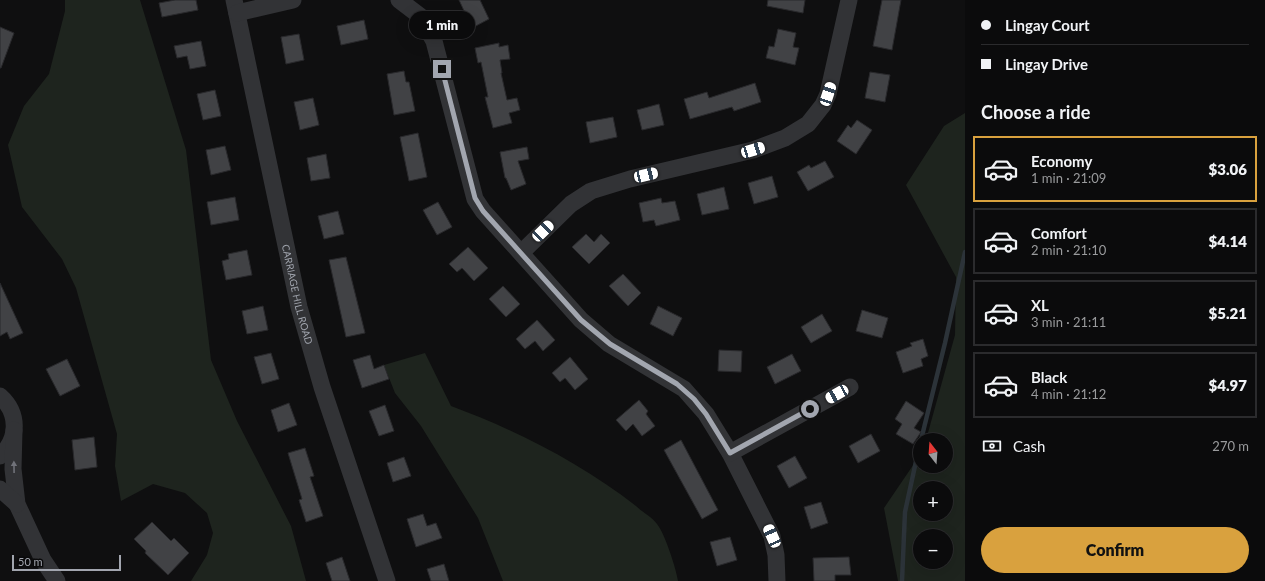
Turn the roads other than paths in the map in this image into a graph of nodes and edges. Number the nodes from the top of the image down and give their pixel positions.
1 (293, 0) edge
2 (399, 0) edge
3 (849, 0) edge
4 (236, 6) edge
5 (522, 252) junction
6 (850, 387) dead end
7 (0, 396) edge
8 (14, 430) junction
9 (730, 453) junction
10 (0, 456) edge
11 (0, 489) edge
12 (17, 504) junction
13 (49, 578) edge
14 (387, 581) edge
15 (777, 581) edge

1 - 4 street
2 - 5 street
3 - 5 street
4 - 14 street, CARRIAGE HILL ROAD
5 - 9 street
6 - 9 street
7 - 8 street
8 - 10 street
12 -> 8 street
9 - 15 street
11 - 12 street
12 - 13 street

